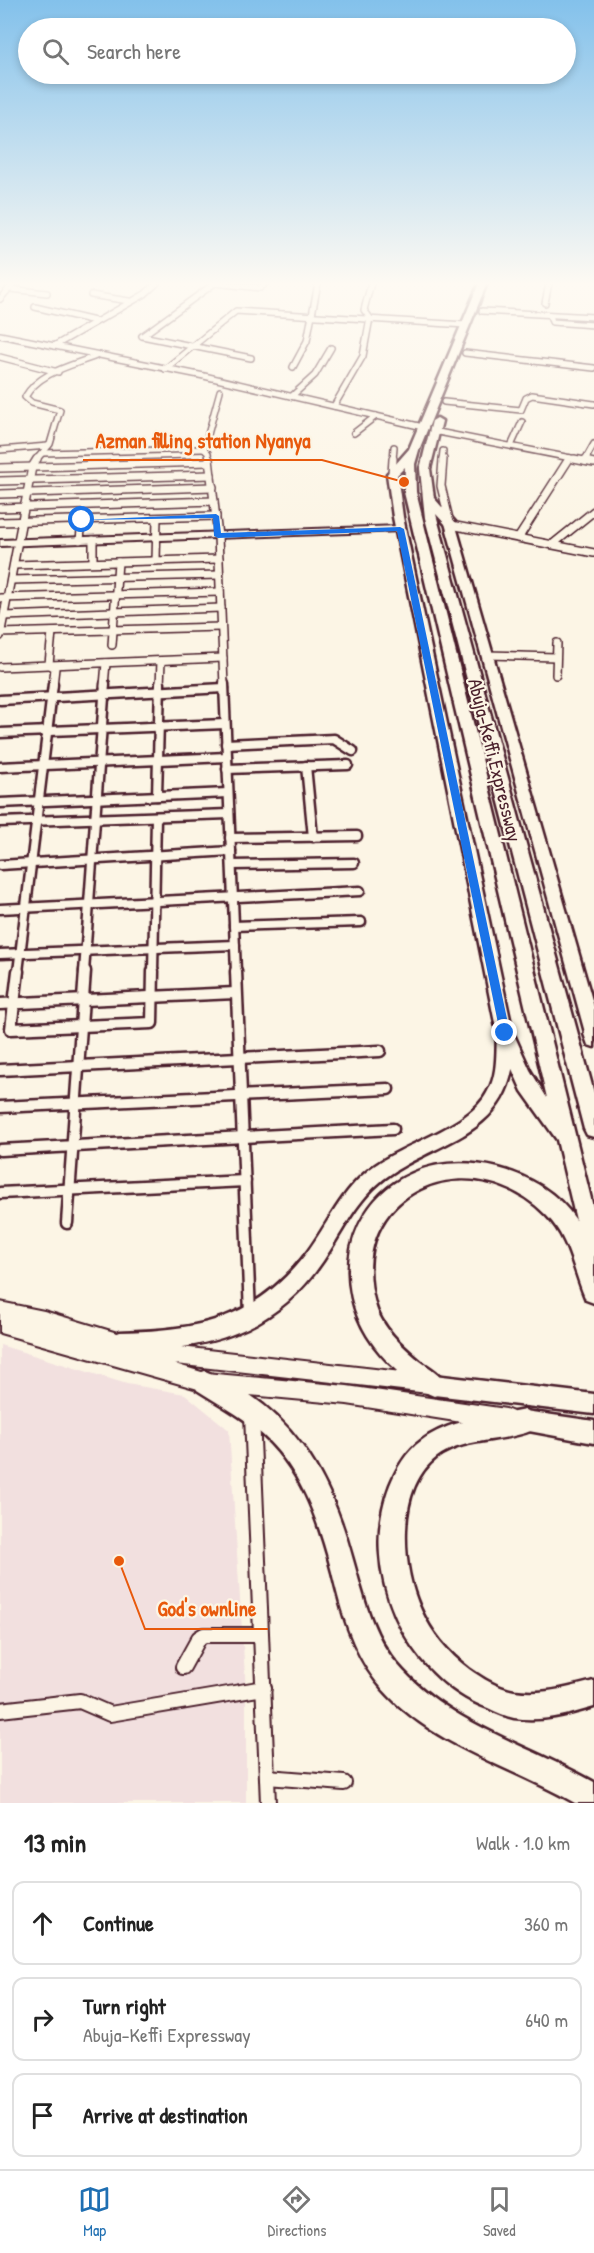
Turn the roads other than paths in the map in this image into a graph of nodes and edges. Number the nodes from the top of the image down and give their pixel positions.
1 (39, 367) edge
2 (69, 367) edge
3 (156, 367) edge
4 (322, 367) edge
5 (357, 367) edge
6 (451, 367) edge
7 (459, 367) edge
8 (165, 369) joint
9 (58, 372) junction
10 (220, 391) dead end
11 (291, 396) junction
12 (444, 402) junction
13 (594, 404) edge
14 (334, 406) junction
15 (376, 416) junction
16 (522, 422) dead end
17 (428, 429) junction
18 (354, 433) dead end
19 (594, 444) edge
20 (48, 446) junction
21 (511, 446) junction
22 (394, 447) dead end
23 (204, 449) junction
24 (0, 450) edge
25 (414, 450) junction
26 (443, 451) dead end
27 (124, 452) junction
28 (43, 453) junction
29 (570, 458) junction
30 (585, 461) junction
31 (209, 462) junction
32 (594, 463) edge
33 (123, 464) junction
34 (32, 467) junction
35 (0, 468) edge
36 (392, 474) junction
37 (211, 475) junction
38 (122, 477) junction
39 (30, 480) junction
40 (0, 481) edge
41 (213, 487) junction
42 (120, 491) junction
43 (28, 492) junction
44 (0, 494) edge
45 (427, 496) junction
46 (214, 501) junction
47 (118, 505) junction
48 (0, 508) edge
49 (25, 508) junction
50 (594, 511) edge
51 (216, 516) junction
52 (157, 518) junction
53 (117, 519) junction
54 (82, 520) junction
55 (0, 522) edge
56 (22, 522) junction
57 (450, 524) junction
58 (400, 529) junction
59 (218, 536) junction
60 (519, 537) junction
61 (156, 538) junction
62 (80, 540) junction
63 (93, 540) junction
64 (18, 542) junction
65 (0, 543) edge
66 (553, 544) junction
67 (594, 553) edge
68 (219, 559) junction
69 (156, 561) junction
70 (93, 562) junction
71 (118, 562) junction
72 (13, 568) junction
73 (0, 572) edge
74 (219, 575) junction
75 (117, 578) junction
76 (11, 580) junction
77 (220, 592) junction
78 (115, 595) junction
79 (4, 598) edge
80 (221, 608) junction
81 (114, 612) junction
82 (4, 616) junction
83 (221, 627) junction
84 (1, 630) edge
85 (113, 630) junction
86 (52, 632) junction
87 (557, 643) dead end
88 (112, 645) dead end
89 (487, 655) junction
90 (556, 657) junction
91 (223, 658) junction
92 (161, 660) junction
93 (106, 663) junction
94 (49, 664) junction
95 (0, 667) edge
96 (556, 675) dead end
97 (224, 688) junction
98 (159, 692) junction
99 (105, 694) junction
100 (52, 697) junction
101 (0, 700) edge
102 (225, 724) junction
103 (158, 726) junction
104 (103, 727) junction
105 (49, 730) junction
106 (0, 733) edge
107 (226, 744) junction
108 (354, 751) dead end
109 (227, 757) junction
110 (158, 760) junction
111 (101, 763) junction
112 (348, 765) dead end
113 (45, 766) junction
114 (306, 766) junction
115 (0, 768) edge
116 (227, 769) junction
117 (228, 793) junction
118 (157, 796) junction
119 (99, 798) junction
120 (40, 801) junction
121 (0, 803) edge
122 (229, 814) junction
123 (156, 817) junction
124 (97, 819) junction
125 (37, 821) junction
126 (0, 822) edge
127 (357, 836) dead end
128 (313, 837) junction
129 (230, 838) junction
130 (231, 851) junction
131 (155, 856) junction
132 (94, 861) junction
133 (31, 863) junction
134 (354, 863) dead end
135 (0, 864) edge
136 (232, 865) junction
137 (360, 891) dead end
138 (234, 896) junction
139 (154, 900) junction
140 (90, 903) junction
141 (25, 907) junction
142 (0, 909) edge
143 (361, 922) dead end
144 (234, 926) junction
145 (235, 945) junction
146 (154, 947) junction
147 (87, 949) junction
148 (21, 952) junction
149 (0, 954) edge
150 (235, 993) junction
151 (154, 995) junction
152 (82, 999) junction
153 (13, 1003) junction
154 (0, 1004) edge
155 (81, 1028) junction
156 (505, 1033) junction
157 (594, 1035) edge
158 (594, 1040) edge
159 (380, 1051) dead end
160 (239, 1056) junction
161 (78, 1065) junction
162 (0, 1070) edge
163 (387, 1089) dead end
164 (241, 1094) junction
165 (75, 1105) junction
166 (0, 1107) edge
167 (393, 1129) dead end
168 (594, 1129) edge
169 (243, 1137) junction
170 (566, 1139) junction
171 (72, 1145) junction
172 (0, 1150) edge
173 (244, 1181) junction
174 (70, 1189) junction
175 (0, 1193) edge
176 (67, 1222) dead end
177 (594, 1254) edge
178 (594, 1293) edge
179 (0, 1311) edge
180 (250, 1317) junction
181 (0, 1324) edge
182 (120, 1342) junction
183 (205, 1382) junction
184 (434, 1385) junction
185 (594, 1404) edge
186 (252, 1412) junction
187 (525, 1422) junction
188 (584, 1431) edge
189 (261, 1635) junction
190 (183, 1667) dead end
191 (264, 1688) junction
192 (594, 1694) edge
193 (0, 1710) edge
194 (267, 1777) junction
195 (344, 1783) dead end
196 (594, 1798) edge
197 (268, 1803) edge

1 - 9 street
2 - 9 street
3 - 8 street
4 - 11 street
5 - 14 street
6 - 17 highway, Abuja-Keffi Expressway
7 - 12 highway, Abuja-Keffi Expressway
8 - 11 street
9 - 20 street
10 - 23 street
11 - 14 street
12 - 13 street
12 - 17 highway, Abuja-Keffi Expressway
14 - 15 street
15 - 17 street
15 - 18 street
16 - 21 street
17 - 21 street
17 - 25 highway, Abuja-Keffi Expressway
17 - 45 highway, Abuja-Keffi Expressway
19 - 30 street
20 - 24 street
20 - 28 street
21 - 29 street
22 - 36 street
23 - 27 street
23 - 31 street
25 - 36 highway
25 - 170 highway, Abuja-Keffi Expressway
26 - 57 street
27 - 28 street
27 - 33 street
28 - 34 street
29 - 30 street
29 - 60 street
30 - 32 street
31 - 33 street
31 - 37 street
33 - 34 street
33 - 38 street
34 - 35 street
34 - 39 street
36 - 58 main road
37 - 38 street
37 - 41 street
38 - 39 street
38 - 42 street
39 - 40 street
39 - 43 street
41 - 42 street
41 - 46 street
42 - 43 street
42 - 47 street
43 - 44 street
43 - 49 street
45 - 57 highway
45 - 168 highway, Abuja-Keffi Expressway
46 - 47 street
46 - 51 street
47 - 49 street
47 - 53 street
48 - 49 street
49 - 56 street
50 - 66 street
51 - 52 street
51 - 59 street
52 - 53 street
52 - 61 street
53 - 54 street
54 - 56 street
54 - 62 street
55 - 56 street
56 - 64 street
57 - 60 street
57 - 89 main road, Abuja-Keffi Expressway
58 - 59 street
58 - 156 main road
59 - 61 street
59 - 68 street
60 - 66 street
61 - 63 street
61 - 69 street
62 - 63 street
62 - 64 street
63 - 70 street
64 - 65 street
64 - 72 street
66 - 67 street
68 - 69 street
68 - 74 street
69 - 71 street
70 - 71 street
70 - 72 street
71 - 75 street
72 - 73 street
72 - 76 street
74 - 75 street
74 - 77 street
75 - 76 street
75 - 78 street
76 - 79 street
77 - 78 street
77 - 80 street
78 - 79 street
78 - 81 street
79 - 82 street
80 - 81 street
80 - 83 street
81 - 82 street
81 - 85 street
82 - 84 street
83 - 85 street
83 - 91 street
84 - 86 street
85 - 86 street
85 - 88 street
86 - 94 street
87 - 90 street
89 - 90 street
89 - 157 main road, Abuja-Keffi Expressway
90 - 96 street
91 - 92 street
91 - 97 street
92 - 93 street
92 - 98 street
93 - 94 street
93 - 99 street
94 - 95 street
94 - 100 street
97 - 98 street
97 - 102 street
98 - 99 street
98 - 103 street
99 - 100 street
99 - 104 street
100 - 101 street
100 - 105 street
102 - 103 street
102 - 107 street
103 - 104 street
103 - 110 street
104 - 105 street
104 - 111 street
105 - 106 street
105 - 113 street
107 - 108 street
107 - 109 street
109 - 110 street
109 - 116 street
110 - 111 street
110 - 118 street
111 - 113 street
111 - 119 street
112 - 114 street
113 - 115 street
113 - 120 street
114 - 116 street
114 - 128 street
116 - 117 street
117 - 118 street
117 - 122 street
118 - 119 street
119 - 120 street
119 - 124 street
120 - 121 street
120 - 125 street
122 - 123 street
122 - 129 street
123 - 124 street
123 - 131 street
124 - 125 street
124 - 132 street
125 - 126 street
125 - 133 street
127 - 128 street
128 - 129 street
129 - 130 street
130 - 131 street
130 - 136 street
131 - 132 street
131 - 139 street
132 - 133 street
132 - 140 street
133 - 135 street
133 - 141 street
134 - 136 street
136 - 138 street
137 - 138 street
138 - 139 street
138 - 144 street
139 - 140 street
139 - 146 street
140 - 141 street
140 - 147 street
141 - 142 street
141 - 148 street
143 - 144 street
144 - 145 street
145 - 146 street
145 - 150 street
146 - 147 street
146 - 151 street
147 - 148 street
147 - 152 street
148 - 149 street
148 - 153 street
150 - 151 street
150 - 160 street
151 - 152 street
151 - 155 street
152 - 153 street
152 - 155 street
153 - 154 street
153 - 155 street
155 - 161 street
156 - 170 highway
156 - 180 main road
157 - 158 highway
159 - 160 street
160 - 161 street
160 - 164 street
161 - 162 street
161 - 165 street
163 - 164 street
164 - 165 street
164 - 169 street
165 - 166 street
165 - 171 street
167 - 169 street
169 - 171 street
169 - 173 street
170 - 177 highway, Abuja-Keffi Expressway
171 - 172 street
171 - 174 street
173 - 174 street
173 - 180 street
174 - 175 street
174 - 176 street
178 - 184 highway
179 - 182 street
180 - 182 main road
181 - 183 street
182 - 184 street
183 - 186 highway
183 - 187 street
184 - 185 main road
186 - 189 street
186 - 196 highway
187 - 188 main road
187 - 192 highway
189 - 190 street
189 - 191 street
191 - 193 street
191 - 194 street
194 - 195 street
194 - 197 street

